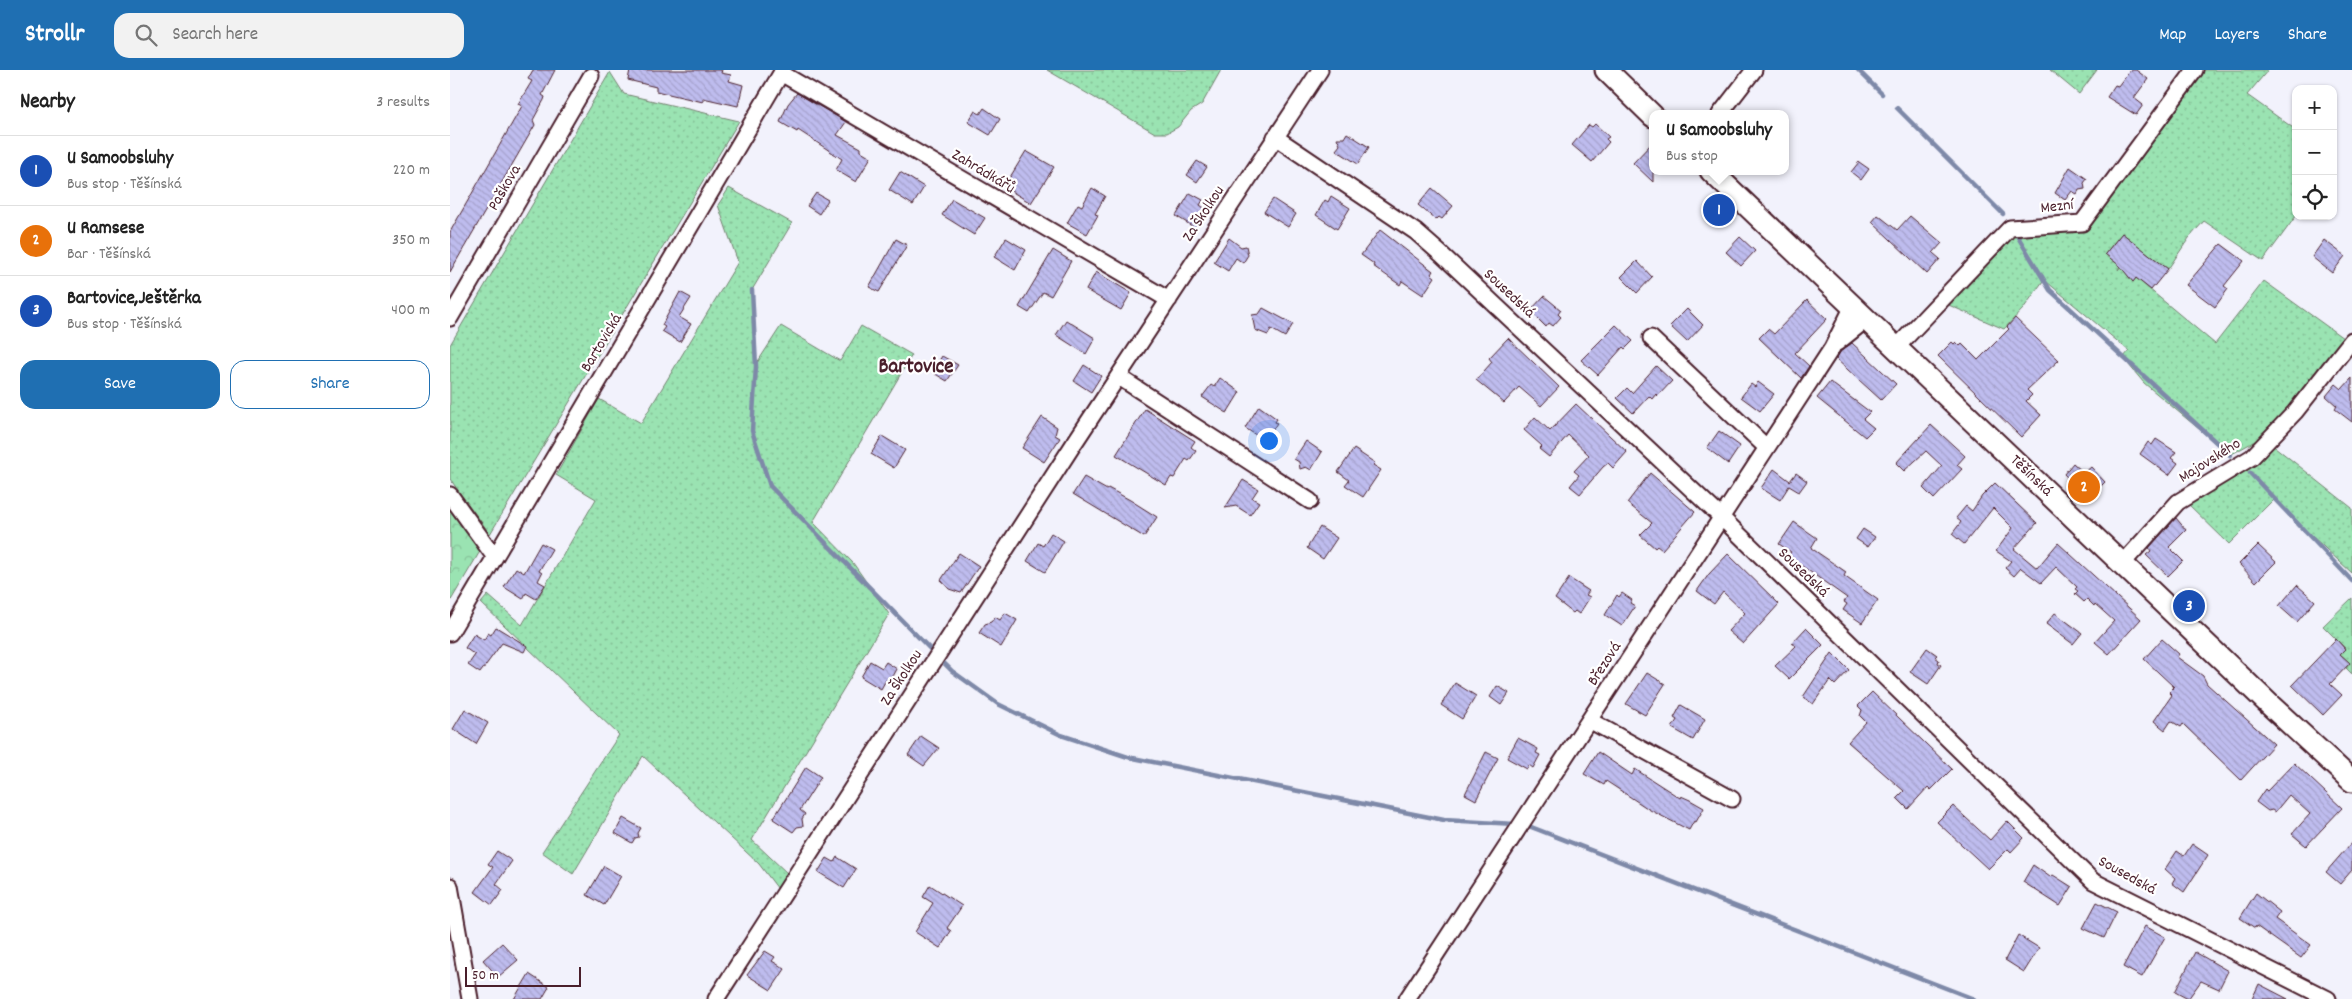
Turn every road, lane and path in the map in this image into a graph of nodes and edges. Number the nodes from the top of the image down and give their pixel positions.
1 (1320, 70) edge
2 (1606, 70) edge
3 (1754, 70) edge
4 (2195, 70) edge
5 (782, 72) edge
6 (591, 76) dead end
7 (1723, 110) edge
8 (1649, 112) edge
9 (1276, 137) junction
10 (1714, 175) edge
11 (1169, 300) junction
12 (1860, 312) junction
13 (450, 318) edge
14 (1651, 338) dead end
15 (2352, 340) edge
16 (1896, 348) junction
17 (1119, 377) junction
18 (1766, 447) junction
19 (450, 496) edge
20 (1310, 501) dead end
21 (1721, 517) junction
22 (494, 556) junction
23 (2123, 563) junction
24 (450, 634) edge
25 (1589, 720) junction
26 (2352, 780) edge
27 (1732, 799) dead end
28 (450, 886) edge
29 (470, 999) edge
30 (716, 999) edge
31 (1407, 999) edge
32 (2328, 999) edge

1 - 9 street, Za Školkou
2 - 8 main road
3 - 7 street
4 - 16 street, Mezní
5 - 11 street, Zahrádkářů
5 - 22 street, Bartovická
6 - 13 street, Paškova
9 - 11 street, Za Školkou
9 - 21 street, Sousedská
10 - 12 main road, Těšínská
11 - 17 street, Za Školkou
12 - 16 main road, Těšínská
12 - 18 street, Březová
14 - 18 street
15 - 23 street, Majovského
16 - 23 main road, Těšínská
17 - 20 street
17 - 30 street, Za Školkou
18 - 21 street, Březová
19 - 22 street
21 - 25 street, Březová
21 - 32 street, Sousedská
22 - 24 street, Bartovická
23 - 26 main road, Těšínská
25 - 27 street
25 - 31 street, Březová
28 - 29 street

